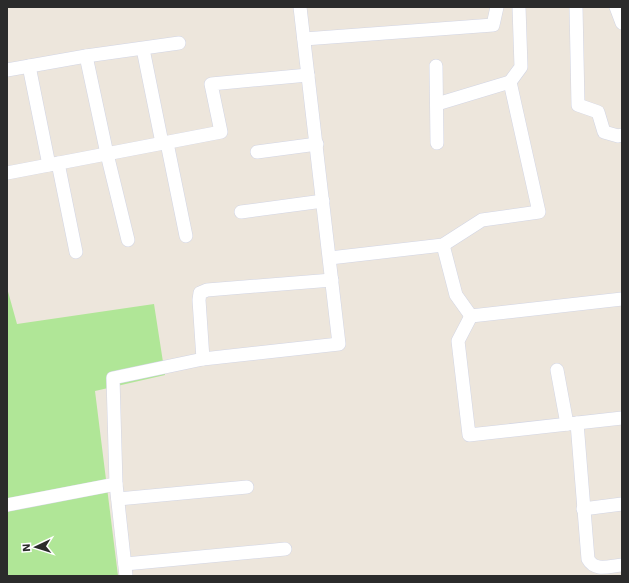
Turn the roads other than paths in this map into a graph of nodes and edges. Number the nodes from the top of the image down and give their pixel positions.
1 (300, 7) edge
2 (497, 7) edge
3 (518, 7) edge
4 (576, 7) edge
5 (616, 7) edge
6 (622, 23) edge
7 (304, 39) junction
8 (179, 43) dead end
9 (143, 49) junction
10 (86, 56) junction
11 (29, 66) junction
12 (436, 66) dead end
13 (7, 70) edge
14 (308, 75) junction
15 (510, 82) junction
16 (437, 104) junction
17 (622, 135) edge
18 (164, 143) junction
19 (317, 144) junction
20 (437, 144) dead end
21 (257, 152) dead end
22 (107, 154) junction
23 (53, 164) junction
24 (7, 173) edge
25 (323, 201) junction
26 (241, 212) dead end
27 (186, 236) dead end
28 (128, 240) dead end
29 (444, 244) junction
30 (76, 252) dead end
31 (330, 258) junction
32 (332, 280) junction
33 (622, 299) edge
34 (471, 316) junction
35 (203, 359) junction
36 (557, 370) dead end
37 (622, 418) edge
38 (572, 424) junction
39 (116, 484) junction
40 (247, 487) dead end
41 (118, 499) junction
42 (622, 504) edge
43 (7, 505) edge
44 (583, 509) junction
45 (285, 549) dead end
46 (622, 565) edge
47 (125, 570) edge

1 - 7 street
2 - 7 street
3 - 15 street
4 - 17 street
5 - 6 street
7 - 14 street
8 - 9 street
9 - 10 street
9 - 18 street
10 - 11 street
10 - 22 street
11 - 13 street
11 - 23 street
12 - 16 street
14 - 18 street
14 - 19 street
15 - 16 street
15 - 29 street
16 - 20 street
18 - 22 street
18 - 27 street
19 - 21 street
19 - 25 street
22 - 23 street
22 - 28 street
23 - 24 street
23 - 30 street
25 - 26 street
25 - 31 street
29 - 31 street
29 - 34 street
31 - 32 street
32 - 35 street
32 - 35 street
33 - 34 street
34 - 38 street
35 - 39 street
36 - 38 street
37 - 38 street
38 - 44 street
39 - 41 street
39 - 43 street
40 - 41 street
41 - 47 street
42 - 44 street
44 - 46 street
45 - 47 street

